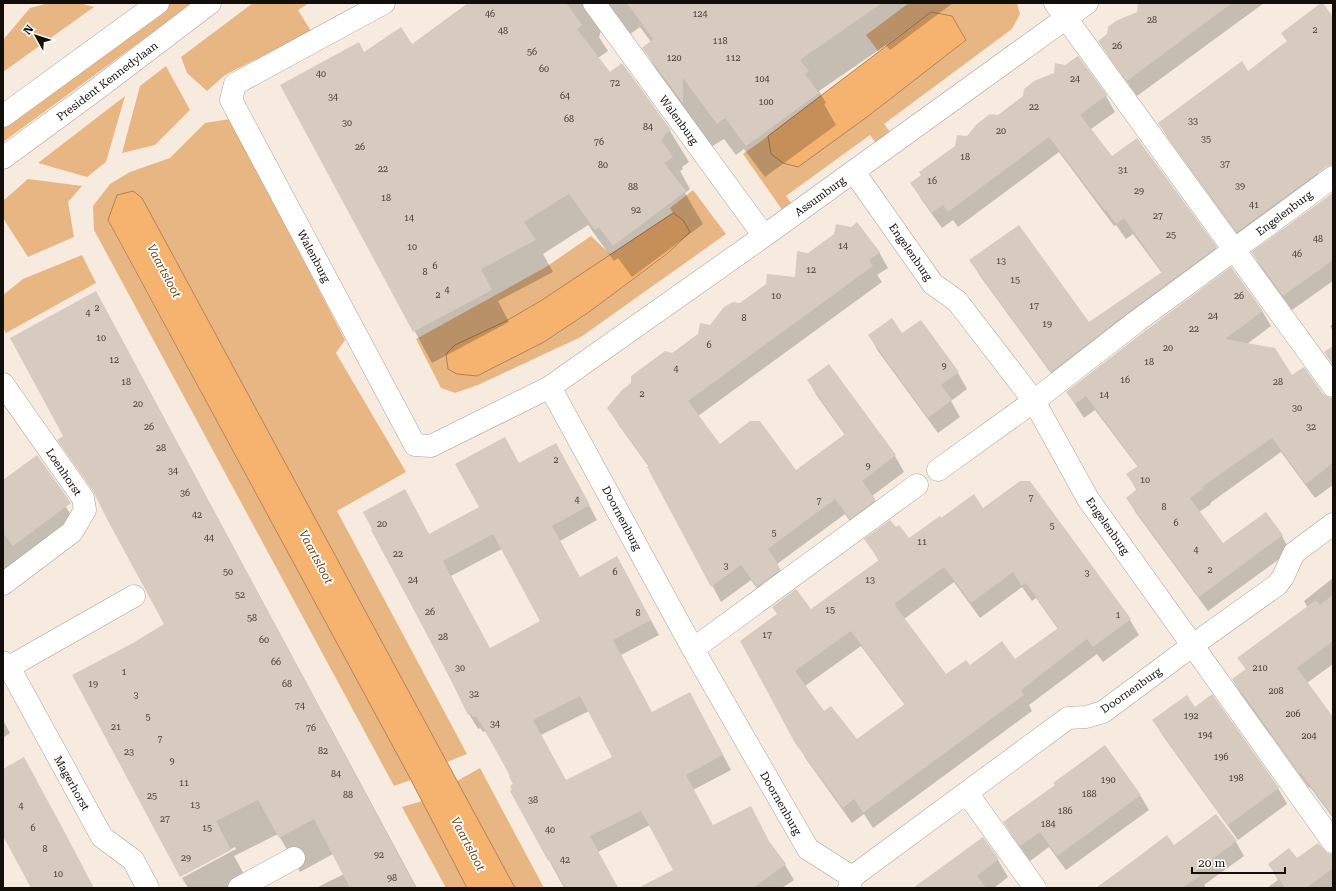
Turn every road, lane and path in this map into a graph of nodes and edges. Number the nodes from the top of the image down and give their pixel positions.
1 (158, 3) edge
2 (210, 3) edge
3 (384, 3) edge
4 (594, 3) edge
5 (1087, 3) edge
6 (1060, 11) edge
7 (3, 116) edge
8 (3, 158) edge
9 (854, 172) junction
10 (1333, 177) edge
11 (764, 236) junction
12 (1235, 250) junction
13 (3, 384) edge
14 (1333, 386) edge
15 (550, 387) junction
16 (1034, 401) junction
17 (938, 470) dead end
18 (917, 485) dead end
19 (1333, 524) edge
20 (3, 584) edge
21 (134, 596) dead end
22 (1193, 645) junction
23 (693, 649) junction
24 (6, 665) edge
25 (967, 793) junction
26 (1333, 842) edge
27 (294, 858) dead end
28 (851, 883) edge
29 (148, 888) edge
30 (239, 888) edge
31 (1035, 888) edge

1 - 7 street
2 - 8 street, President Kennedylaan
3 - 15 street, Walenburg
4 - 11 street, Walenburg
5 - 6 street, Assumburg
6 - 9 street, Assumburg
6 - 12 street
9 - 11 street, Assumburg
9 - 16 street, Engelenburg
10 - 12 street, Engelenburg
11 - 15 street, Assumburg
12 - 14 street
12 - 16 street, Engelenburg
13 - 20 street, Loenhorst
15 - 23 street, Doornenburg
16 - 17 street
16 - 22 street, Engelenburg
18 - 23 street
19 - 22 street, Doornenburg
21 - 24 street, Magerhorst
22 - 25 street, Doornenburg
22 - 26 street
23 - 28 street, Doornenburg
24 - 29 street, Magerhorst
25 - 28 street, Doornenburg
25 - 31 street
27 - 30 street

